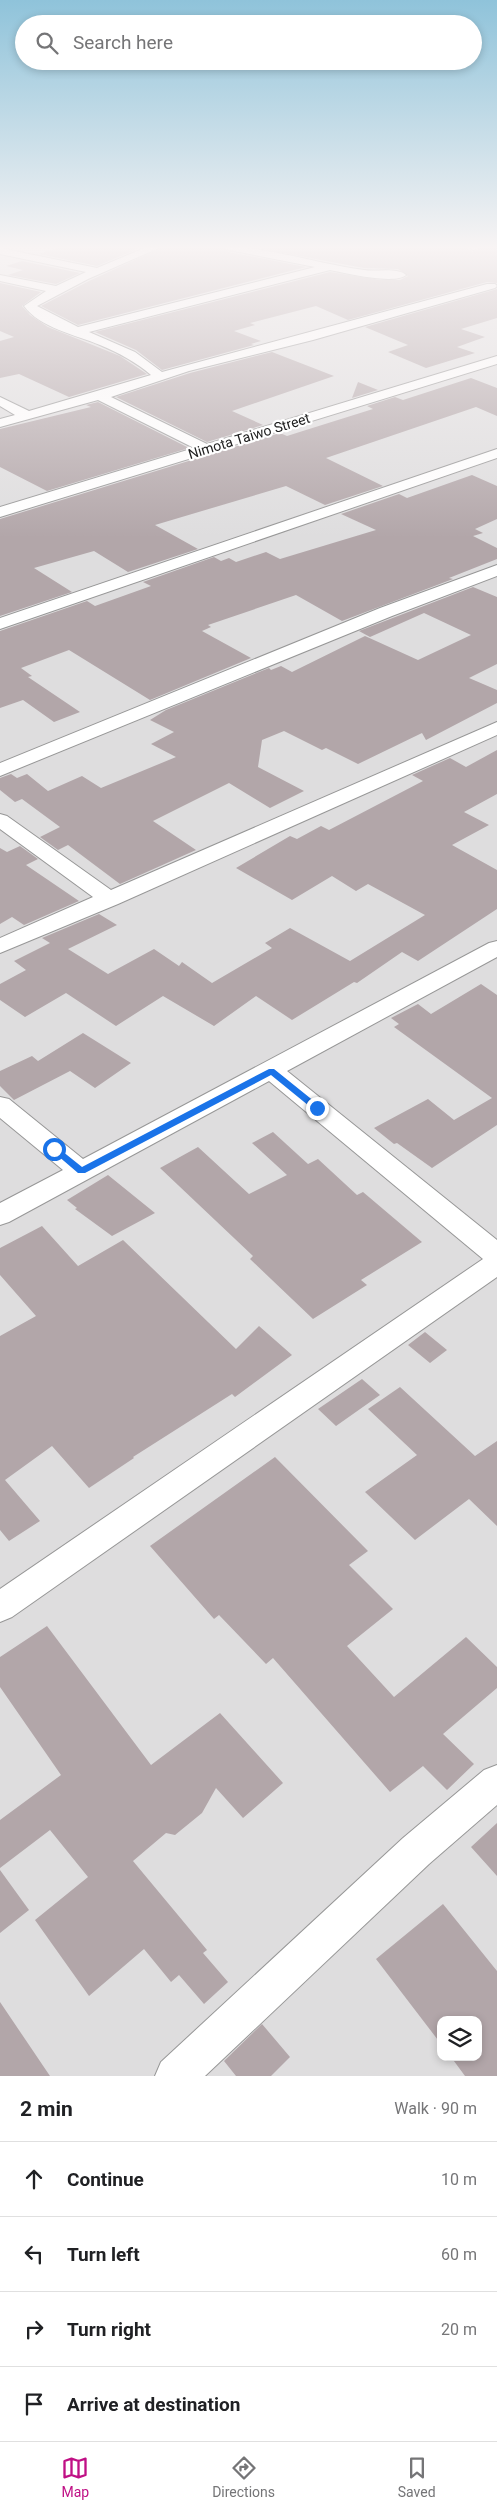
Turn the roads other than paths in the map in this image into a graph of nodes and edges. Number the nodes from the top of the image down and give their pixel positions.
1 (106, 344) edge
2 (275, 344) edge
3 (497, 360) edge
4 (160, 377) junction
5 (99, 396) junction
6 (0, 401) edge
7 (26, 415) junction
8 (0, 423) edge
9 (206, 449) junction
10 (497, 454) edge
11 (0, 512) edge
12 (497, 570) edge
13 (0, 624) edge
14 (497, 728) edge
15 (0, 770) edge
16 (0, 820) edge
17 (110, 898) junction
18 (0, 946) edge
19 (497, 948) edge
20 (272, 1071) junction
21 (0, 1105) edge
22 (81, 1171) junction
23 (0, 1215) edge
24 (497, 1255) edge
25 (497, 1263) edge
26 (0, 1607) edge
27 (497, 1782) edge
28 (175, 2076) edge

1 - 4 street
2 - 4 street
3 - 9 street, Nimota Taiwo Street
4 - 5 street
5 - 7 street
5 - 9 street
6 - 7 street
7 - 8 street
9 - 11 street, Nimota Taiwo Street
10 - 13 street
12 - 15 street
14 - 17 street
16 - 17 street
17 - 18 street
19 - 20 street
20 - 22 street
20 - 24 street
21 - 22 street
22 - 23 street
25 - 26 street
27 - 28 street

